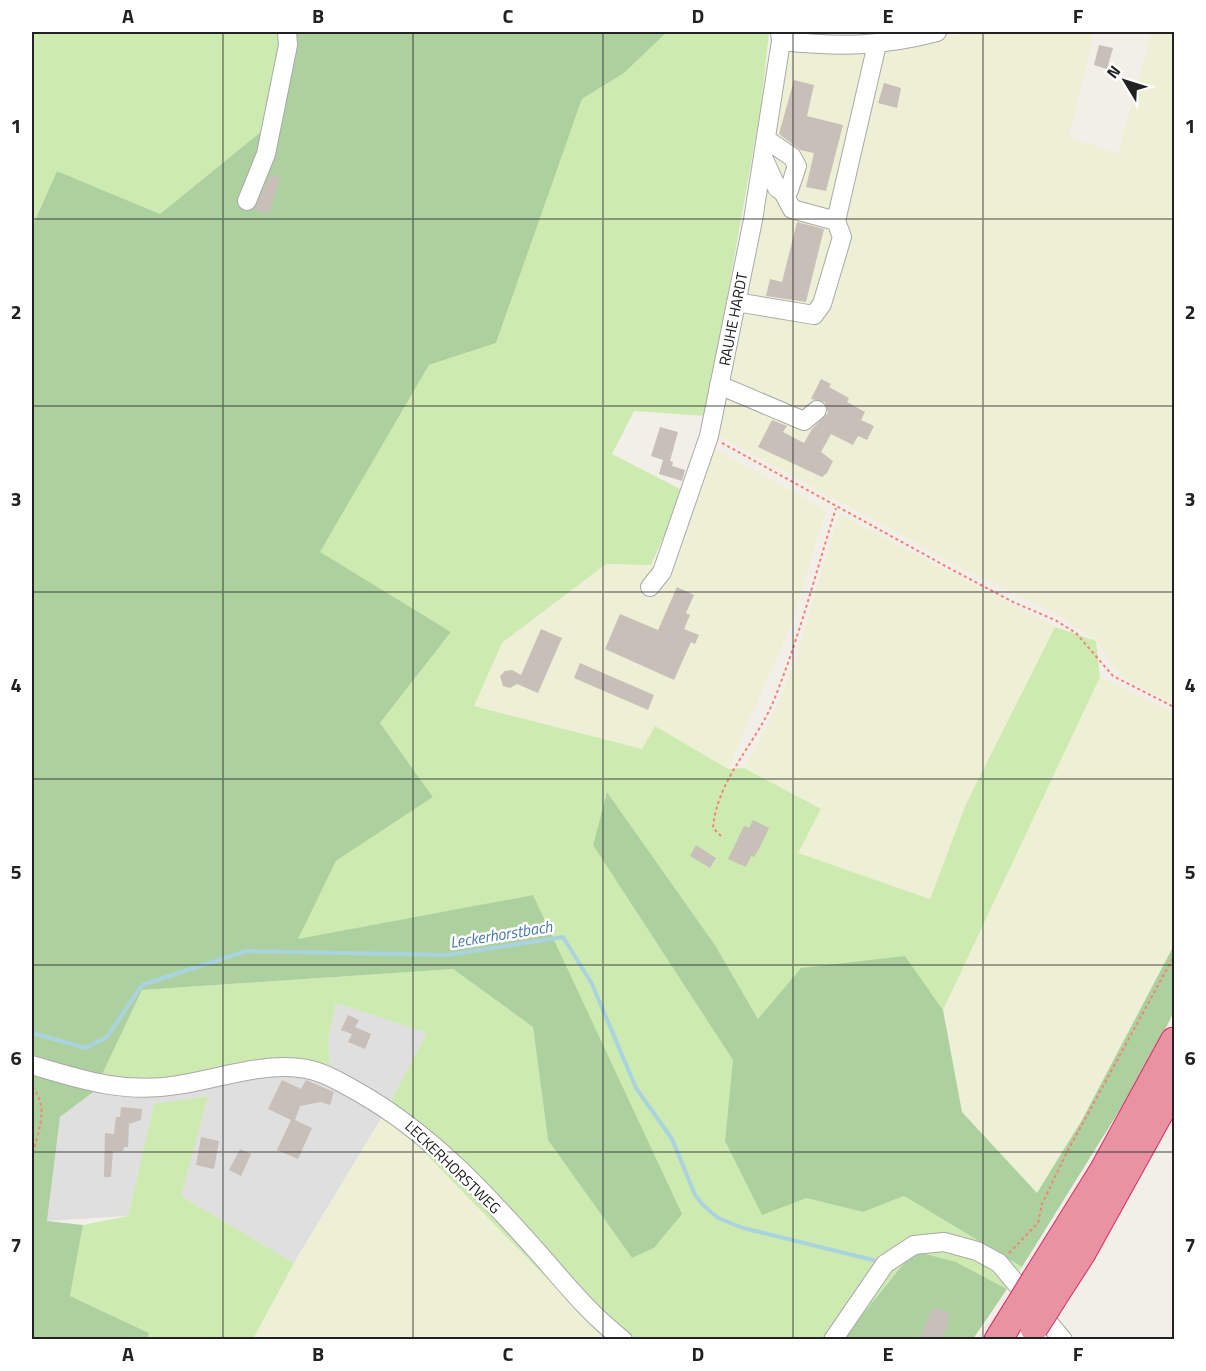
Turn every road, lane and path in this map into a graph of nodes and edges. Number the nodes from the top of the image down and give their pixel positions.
1 (287, 32) edge
2 (937, 32) edge
3 (780, 36) edge
4 (877, 44) junction
5 (764, 148) junction
6 (783, 192) junction
7 (247, 201) dead end
8 (836, 221) junction
9 (736, 302) junction
10 (719, 385) junction
11 (817, 410) dead end
12 (709, 436) junction
13 (836, 508) junction
14 (650, 587) dead end
15 (1174, 707) edge
16 (721, 836) dead end
17 (1174, 956) edge
18 (1174, 1041) edge
19 (32, 1065) edge
20 (32, 1087) edge
21 (1174, 1087) edge
22 (32, 1153) edge
23 (1123, 1207) dead end
24 (1082, 1253) junction
25 (999, 1263) junction
26 (1044, 1289) junction
27 (1026, 1326) edge
28 (32, 1335) edge
29 (36, 1340) edge
30 (622, 1340) edge
31 (833, 1340) edge
32 (998, 1340) edge
33 (1063, 1340) edge

1 - 7 street
2 - 4 street, RAUHE HARDT
3 - 4 street, RAUHE HARDT
3 - 5 street, RAUHE HARDT
4 - 8 street
5 - 6 street
5 - 6 street
5 - 9 street, RAUHE HARDT
6 - 8 street
8 - 9 street
9 - 10 street, RAUHE HARDT
10 - 11 street
10 - 12 street, RAUHE HARDT
12 - 13 path
12 - 14 street, RAUHE HARDT
13 - 15 path
13 - 16 path
17 - 25 path
18 - 26 highway
19 - 30 street, LECKERHORSTWEG
20 - 22 path
21 - 24 highway
23 - 24 highway
24 - 26 highway
25 - 31 street
25 - 33 street
26 - 27 highway, bridge
27 - 32 highway
28 - 29 path

